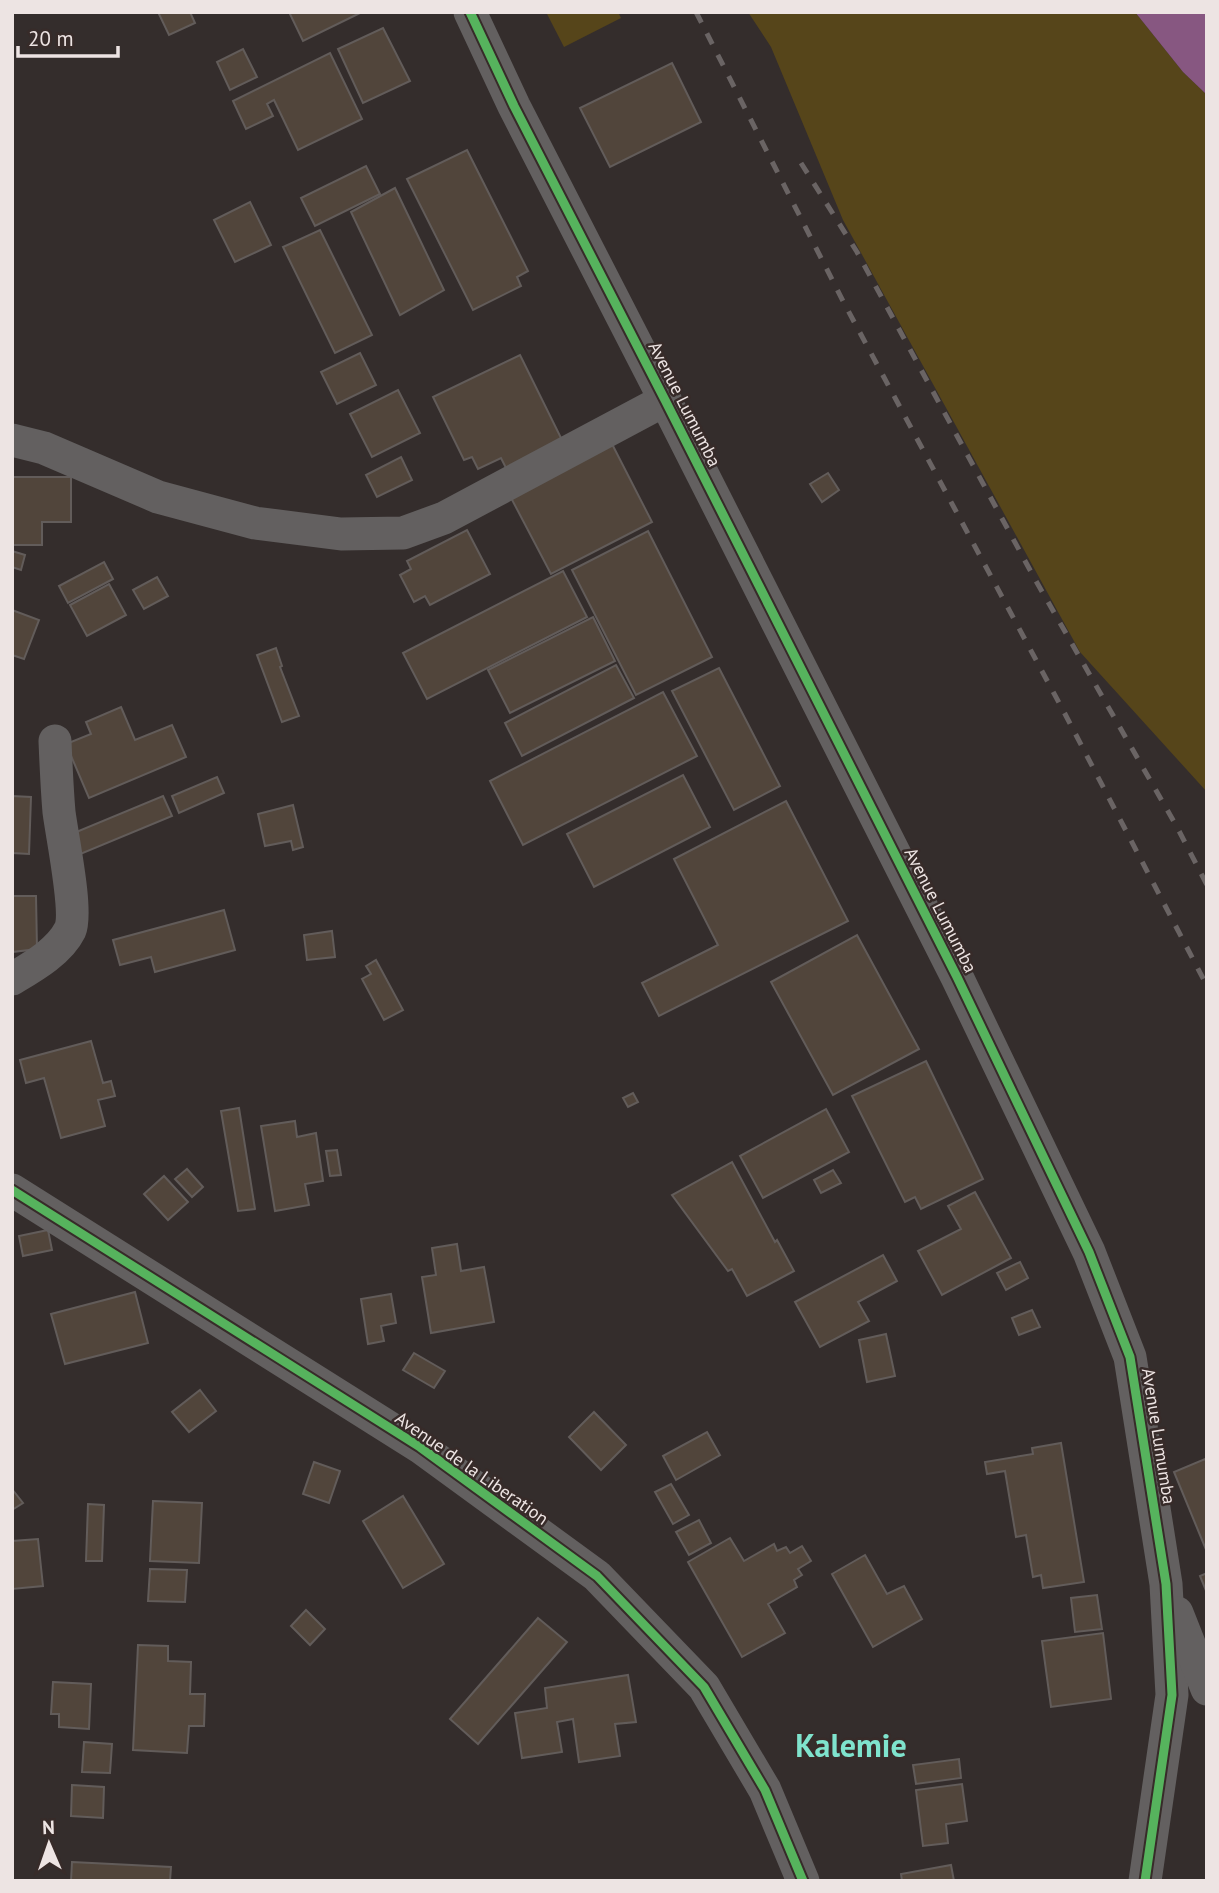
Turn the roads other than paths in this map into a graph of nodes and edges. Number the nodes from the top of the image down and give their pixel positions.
1 (470, 12) edge
2 (666, 400) junction
3 (12, 440) edge
4 (55, 741) dead end
5 (12, 979) edge
6 (12, 1190) edge
7 (1166, 1584) junction
8 (1207, 1689) edge
9 (803, 1881) edge
10 (1145, 1881) edge

1 - 2 street, Avenue Lumumba
2 - 3 street
2 - 7 street, Avenue Lumumba
4 - 5 street
6 - 9 street, Avenue de la Liberation
7 - 8 street
7 - 10 street, Avenue Lumumba

